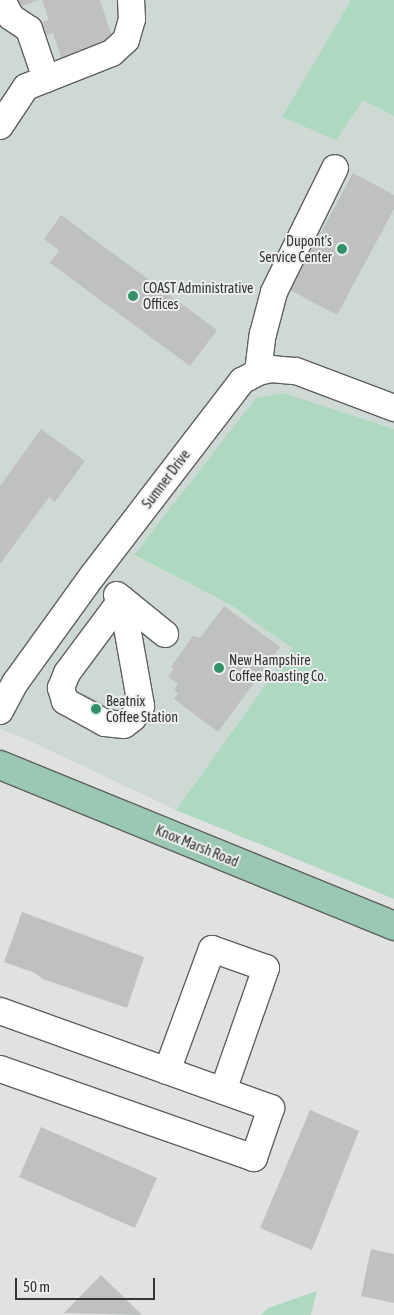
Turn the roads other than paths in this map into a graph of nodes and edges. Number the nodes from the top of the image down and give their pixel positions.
1 (2, 0) edge
2 (131, 0) edge
3 (46, 79) junction
4 (0, 126) edge
5 (335, 168) dead end
6 (258, 372) junction
7 (394, 408) edge
8 (93, 575) junction
9 (165, 634) dead end
10 (0, 711) edge
11 (0, 765) edge
12 (394, 926) edge
13 (0, 1011) edge
14 (0, 1069) edge
15 (167, 1071) junction
16 (222, 1091) junction

1 - 3 street
2 - 3 street
3 - 4 street
5 - 6 street
6 - 7 street, Sumner Drive
6 - 8 street, Sumner Drive
8 - 9 street
8 - 10 street, Sumner Drive
11 - 12 main road, Knox Marsh Road
13 - 15 street
14 - 16 street
15 - 16 street
15 - 16 street

